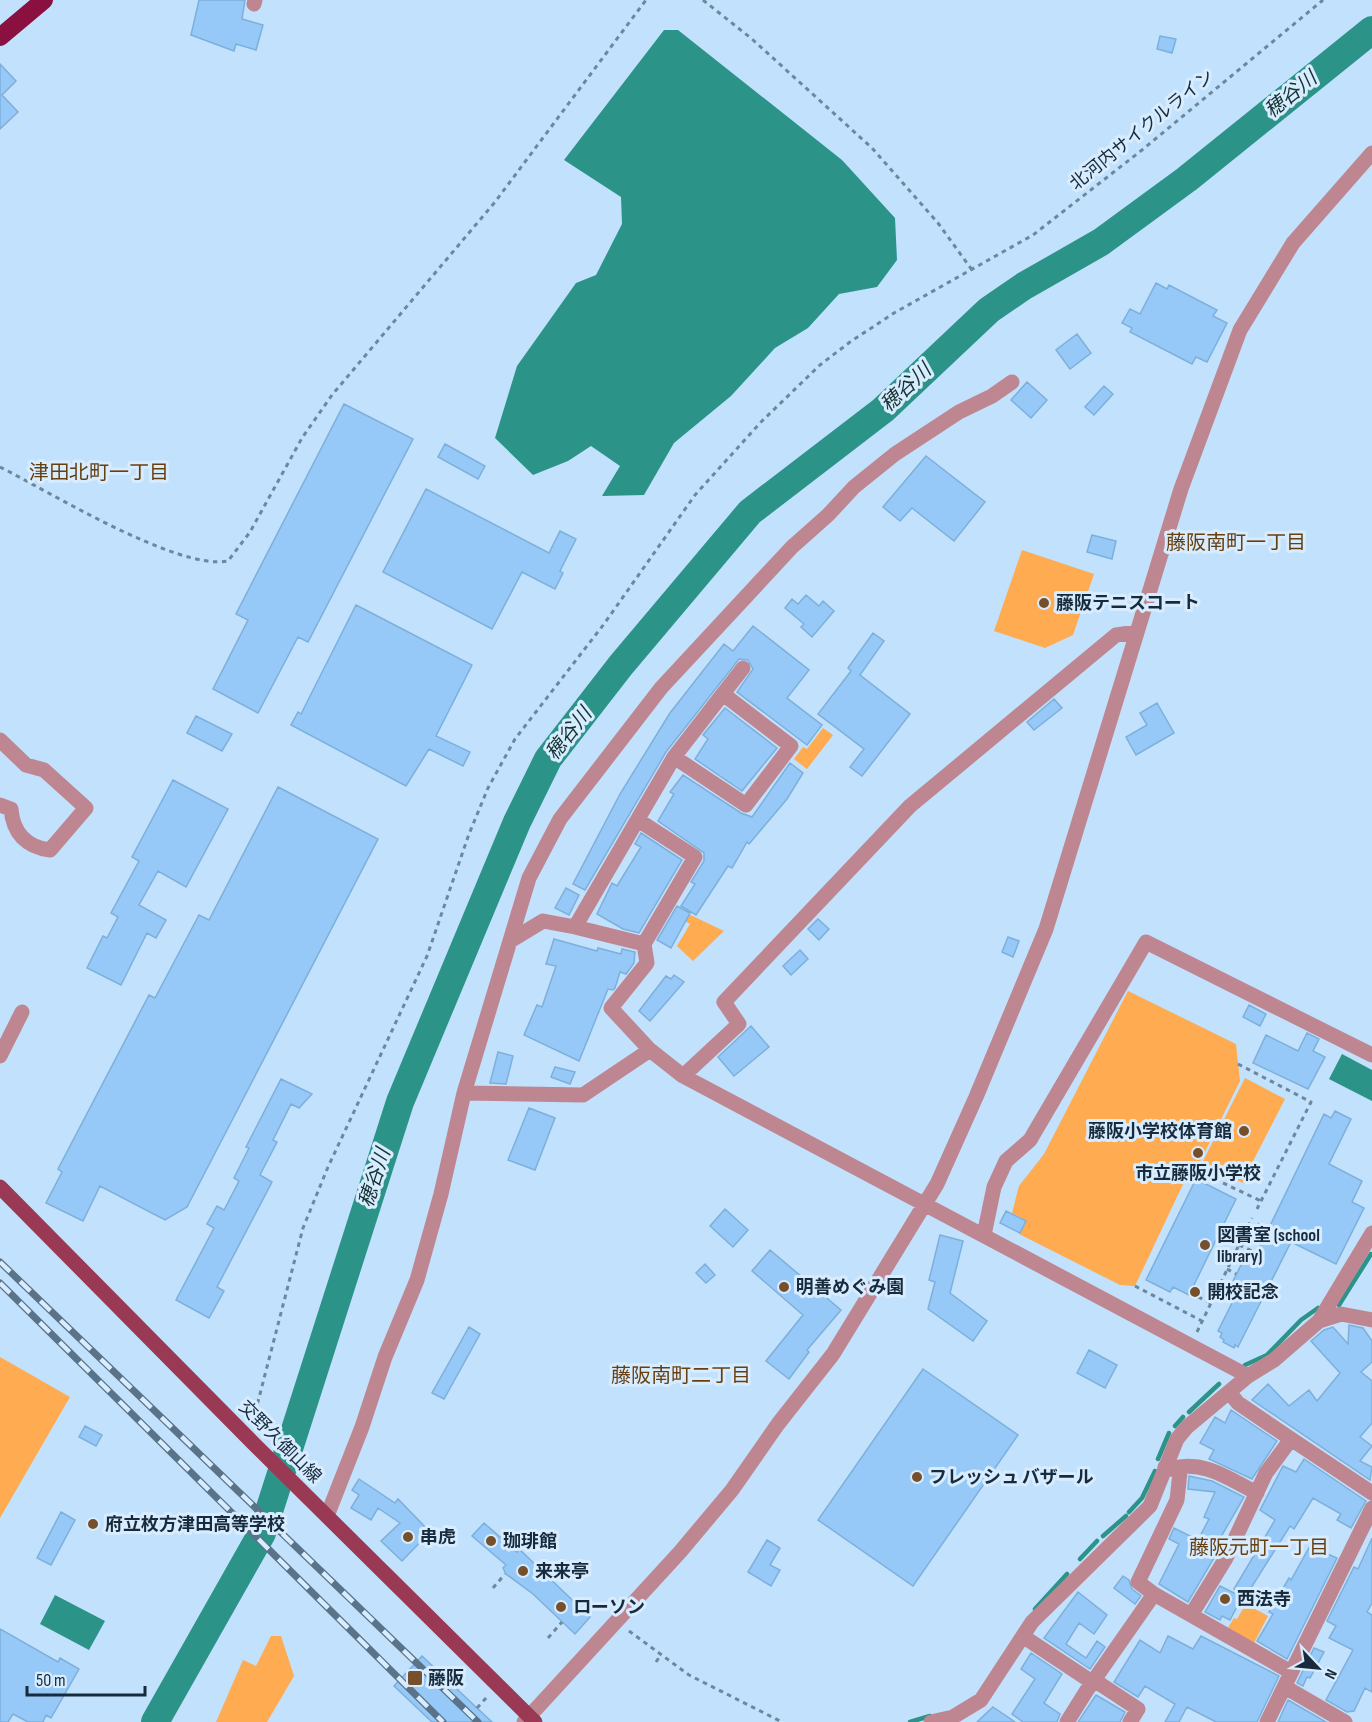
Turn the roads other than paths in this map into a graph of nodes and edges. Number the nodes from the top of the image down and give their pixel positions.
1 (44, 0) edge
2 (0, 37) edge
3 (1372, 153) edge
4 (1012, 382) dead end
5 (1137, 632) junction
6 (743, 668) dead end
7 (723, 694) junction
8 (0, 740) edge
9 (674, 757) junction
10 (0, 805) edge
11 (638, 820) junction
12 (576, 927) junction
13 (510, 940) junction
14 (644, 944) junction
15 (22, 1012) dead end
16 (650, 1050) junction
17 (1, 1053) edge
18 (1372, 1055) edge
19 (683, 1076) junction
20 (464, 1093) junction
21 (0, 1187) edge
22 (926, 1203) junction
23 (1372, 1233) edge
24 (984, 1235) junction
25 (1372, 1320) edge
26 (1319, 1321) junction
27 (1248, 1376) junction
28 (1229, 1392) junction
29 (1291, 1439) junction
30 (1168, 1468) junction
31 (1257, 1493) junction
32 (1372, 1493) edge
33 (1372, 1508) edge
34 (327, 1516) junction
35 (1154, 1594) junction
36 (1191, 1615) junction
37 (1024, 1637) junction
38 (1291, 1672) junction
39 (1093, 1681) junction
40 (1285, 1687) junction
41 (955, 1719) edge
42 (530, 1720) edge
43 (931, 1722) edge
44 (1067, 1722) edge
45 (1130, 1722) edge
46 (1267, 1722) edge
47 (1345, 1722) edge

1 - 2 highway
3 - 5 street
4 - 13 street
5 - 19 street
5 - 22 street
6 - 7 street
7 - 9 street
7 - 9 street
8 - 10 street
9 - 11 street
11 - 12 street
11 - 14 street
12 - 13 street
12 - 14 street
13 - 20 street
14 - 16 street
15 - 17 street
16 - 19 street
16 - 20 street
18 - 24 street
19 - 22 street
20 - 34 street
21 - 34 main road, 交野久御山線
22 - 24 street
22 - 42 street
23 - 26 street
24 - 27 street
25 - 26 street
26 - 27 street
27 - 28 street
28 - 29 street
28 - 30 street
29 - 31 street
29 - 32 street
30 - 31 street
30 - 35 street
30 - 37 street
31 - 36 street
33 - 38 street
34 - 42 main road, 交野久御山線
35 - 36 street
35 - 39 street
36 - 38 street
37 - 39 street
37 - 41 street
38 - 40 street
39 - 44 street
39 - 45 street
40 - 46 street
40 - 47 street
41 - 43 street

